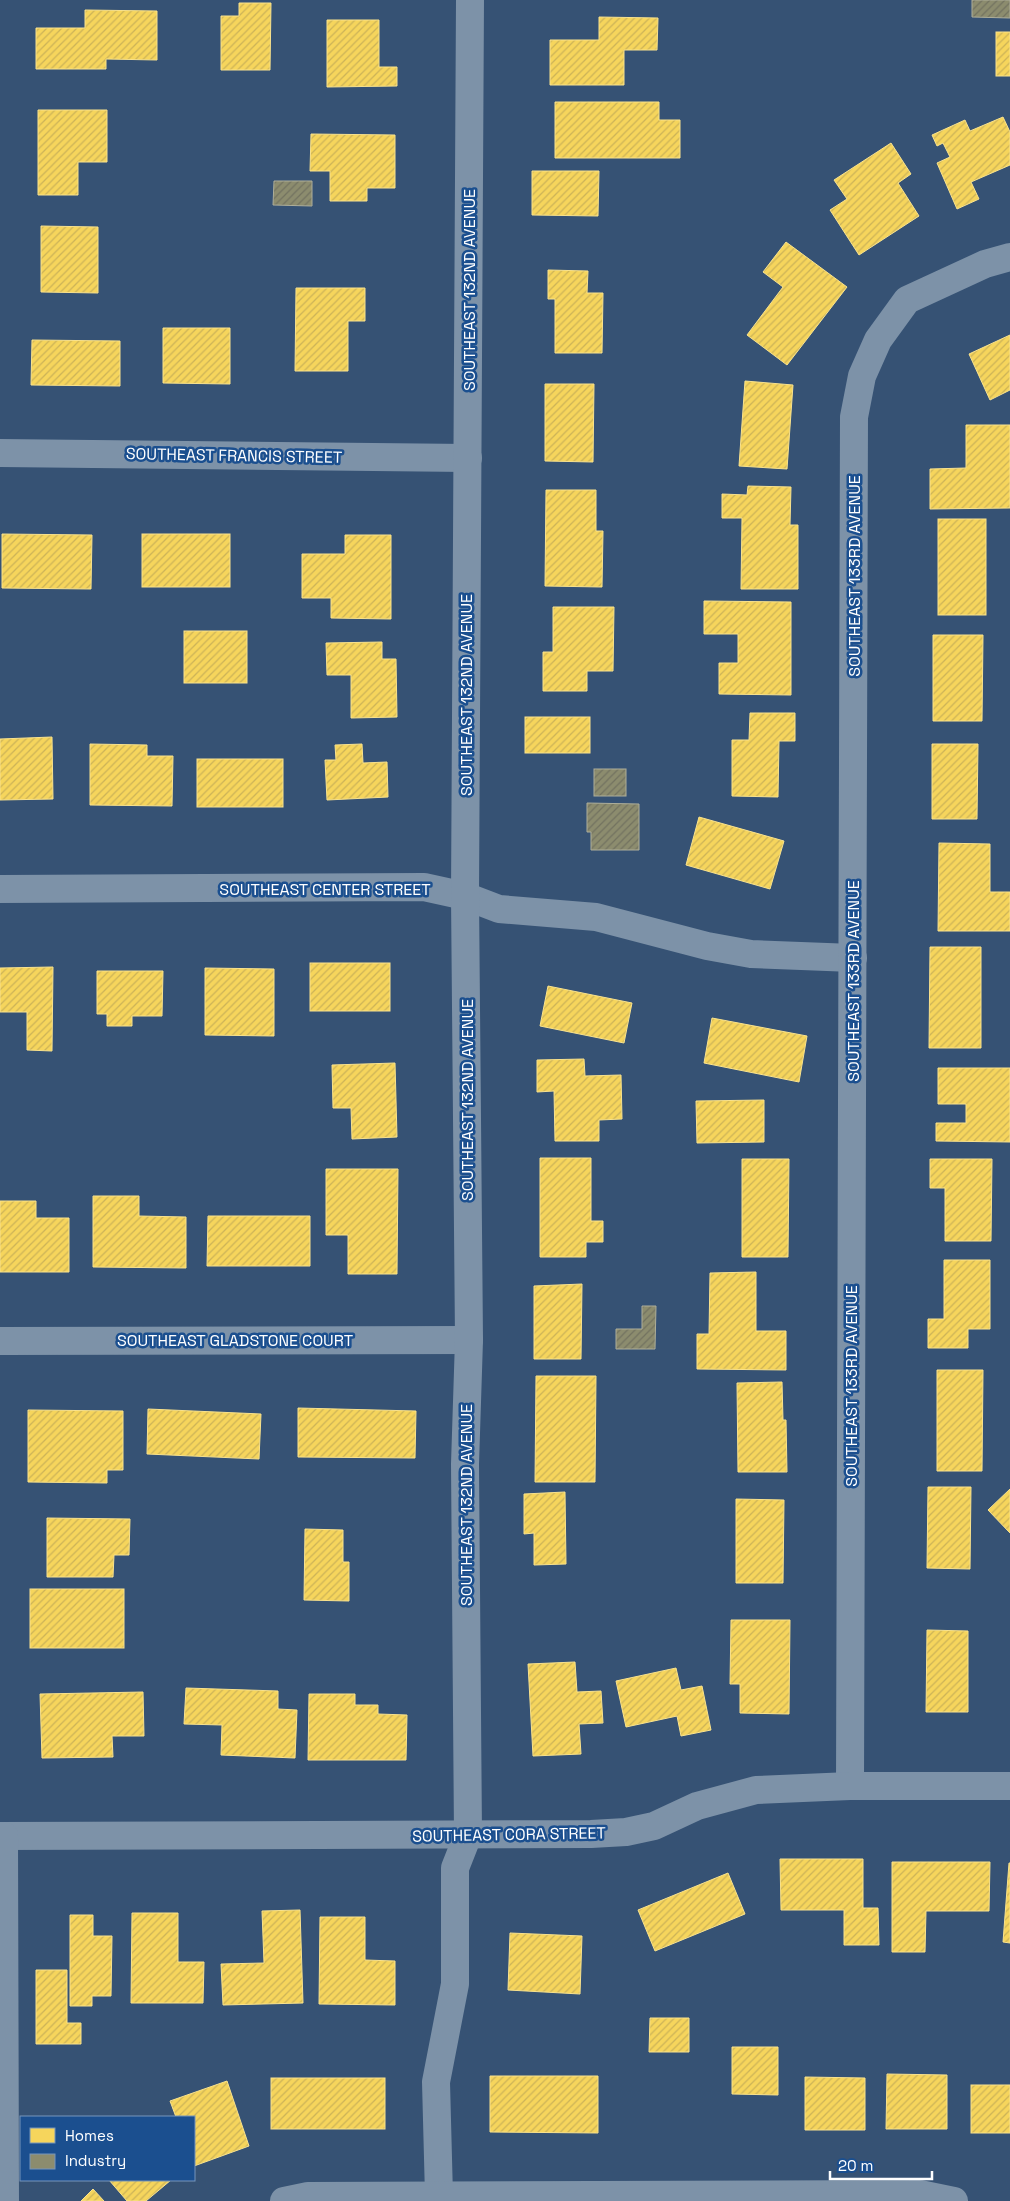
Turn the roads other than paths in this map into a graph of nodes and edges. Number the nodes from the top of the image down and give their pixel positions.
1 (470, 0) edge
2 (1010, 257) edge
3 (0, 452) edge
4 (468, 458) junction
5 (0, 889) edge
6 (465, 896) junction
7 (853, 958) junction
8 (0, 1340) edge
9 (469, 1340) junction
10 (850, 1786) junction
11 (1010, 1786) edge
12 (468, 1835) junction
13 (2, 1836) edge
14 (439, 2196) junction
15 (5, 2201) edge
16 (284, 2201) edge
17 (954, 2201) edge

1 - 4 street, SOUTHEAST 132ND AVENUE
2 - 7 street, SOUTHEAST 133RD AVENUE
3 - 4 street, SOUTHEAST FRANCIS STREET
4 - 6 street, SOUTHEAST 132ND AVENUE
5 - 6 street, SOUTHEAST CENTER STREET
6 - 7 street, SOUTHEAST CENTER STREET
6 - 9 street, SOUTHEAST 132ND AVENUE
7 - 10 street, SOUTHEAST 133RD AVENUE
8 - 9 street, SOUTHEAST GLADSTONE COURT
9 - 12 street, SOUTHEAST 132ND AVENUE
10 - 11 street, SOUTHEAST CORA STREET
10 - 12 street, SOUTHEAST CORA STREET
12 - 13 street, SOUTHEAST CORA STREET
12 - 14 street, SOUTHEAST 132ND AVENUE
13 - 15 street
14 - 16 street
14 - 17 street

